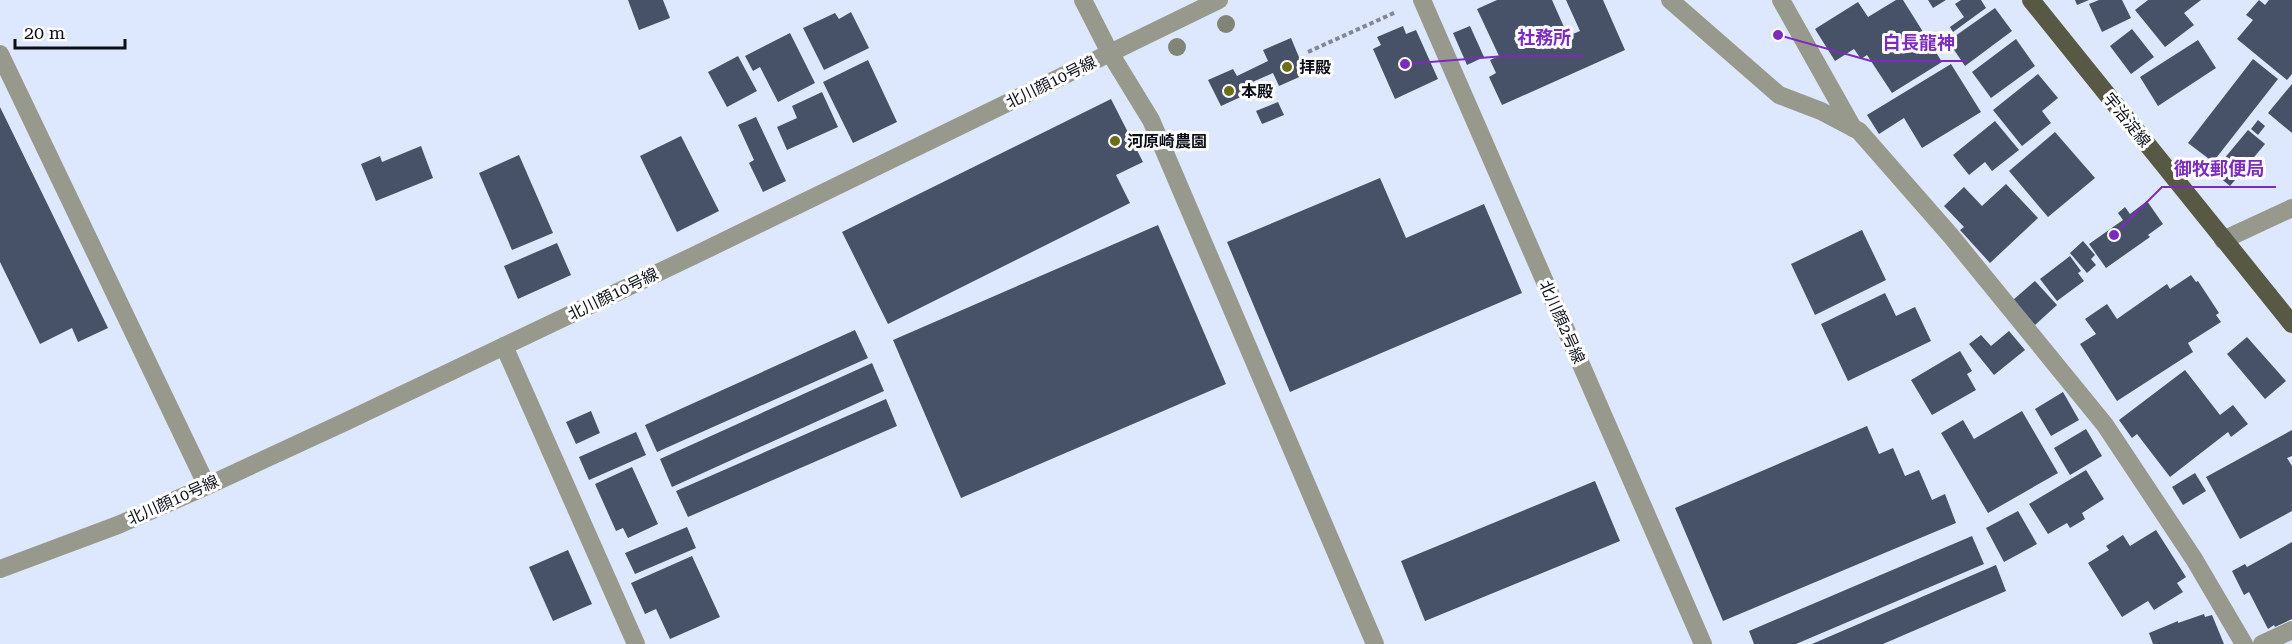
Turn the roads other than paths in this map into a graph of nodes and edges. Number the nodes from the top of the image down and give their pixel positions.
1 (1083, 0) edge
2 (1218, 0) edge
3 (1422, 0) edge
4 (1670, 0) edge
5 (1781, 0) edge
6 (2031, 0) edge
7 (1110, 53) junction
8 (0, 54) edge
9 (1852, 128) junction
10 (2292, 208) edge
11 (2223, 240) junction
12 (2292, 324) edge
13 (504, 346) junction
14 (207, 486) junction
15 (0, 569) edge
16 (2292, 630) edge
17 (636, 644) edge
18 (1375, 644) edge
19 (1703, 644) edge
20 (2244, 644) edge
21 (2262, 644) edge

1 - 7 street
2 - 7 street, 北川顔10号線
3 - 19 street, 北川顔2号線
4 - 9 street
5 - 9 street
6 - 11 main road, 宇治淀線
7 - 13 street, 北川顔10号線
7 - 18 street
8 - 14 street
9 - 20 street
10 - 11 street
11 - 12 main road, 宇治淀線
13 - 14 street, 北川顔10号線
13 - 17 street
14 - 15 street, 北川顔10号線
16 - 21 street

